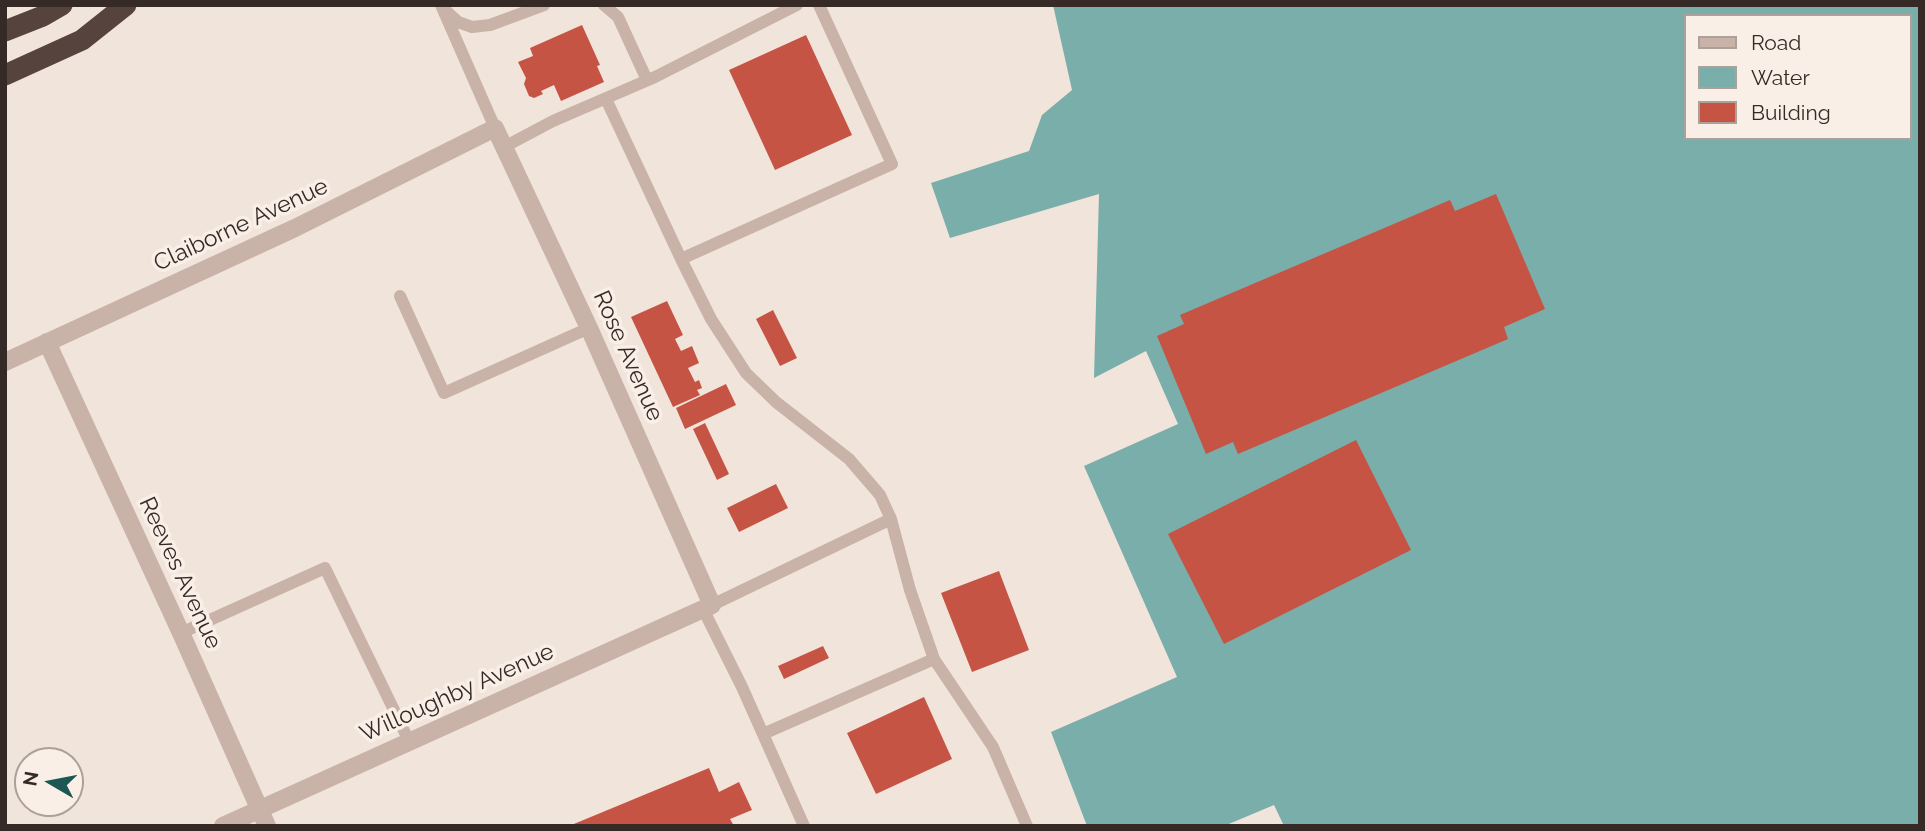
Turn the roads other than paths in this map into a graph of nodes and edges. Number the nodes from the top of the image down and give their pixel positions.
1 (62, 5) edge
2 (126, 5) edge
3 (441, 5) edge
4 (544, 5) edge
5 (604, 5) edge
6 (797, 5) edge
7 (818, 5) edge
8 (5, 31) edge
9 (5, 75) edge
10 (647, 80) junction
11 (606, 99) junction
12 (495, 128) junction
13 (504, 147) junction
14 (681, 259) junction
15 (400, 296) dead end
16 (589, 328) junction
17 (47, 342) junction
18 (5, 362) edge
19 (891, 519) junction
20 (708, 607) junction
21 (181, 633) junction
22 (933, 659) junction
23 (763, 734) junction
24 (409, 741) junction
25 (263, 818) edge
26 (223, 826) edge
27 (804, 826) edge
28 (1027, 826) edge

1 - 8 highway
2 - 9 highway
3 - 4 lane
3 - 12 lane
5 - 10 lane
6 - 10 lane
7 - 14 lane
10 - 11 lane
11 - 13 lane
11 - 14 lane
12 - 13 street, Rose Avenue
12 - 17 street, Claiborne Avenue
13 - 16 street, Rose Avenue
14 - 19 lane
15 - 16 lane
16 - 20 street, Rose Avenue
17 - 18 street, Claiborne Avenue
17 - 21 street, Reeves Avenue
19 - 20 lane
19 - 22 lane
20 - 23 lane
20 - 24 street, Willoughby Avenue
21 - 24 lane
21 - 25 street, Reeves Avenue
22 - 23 lane
22 - 28 lane
23 - 27 lane
24 - 25 street, Willoughby Avenue
25 - 26 street, Willoughby Avenue

